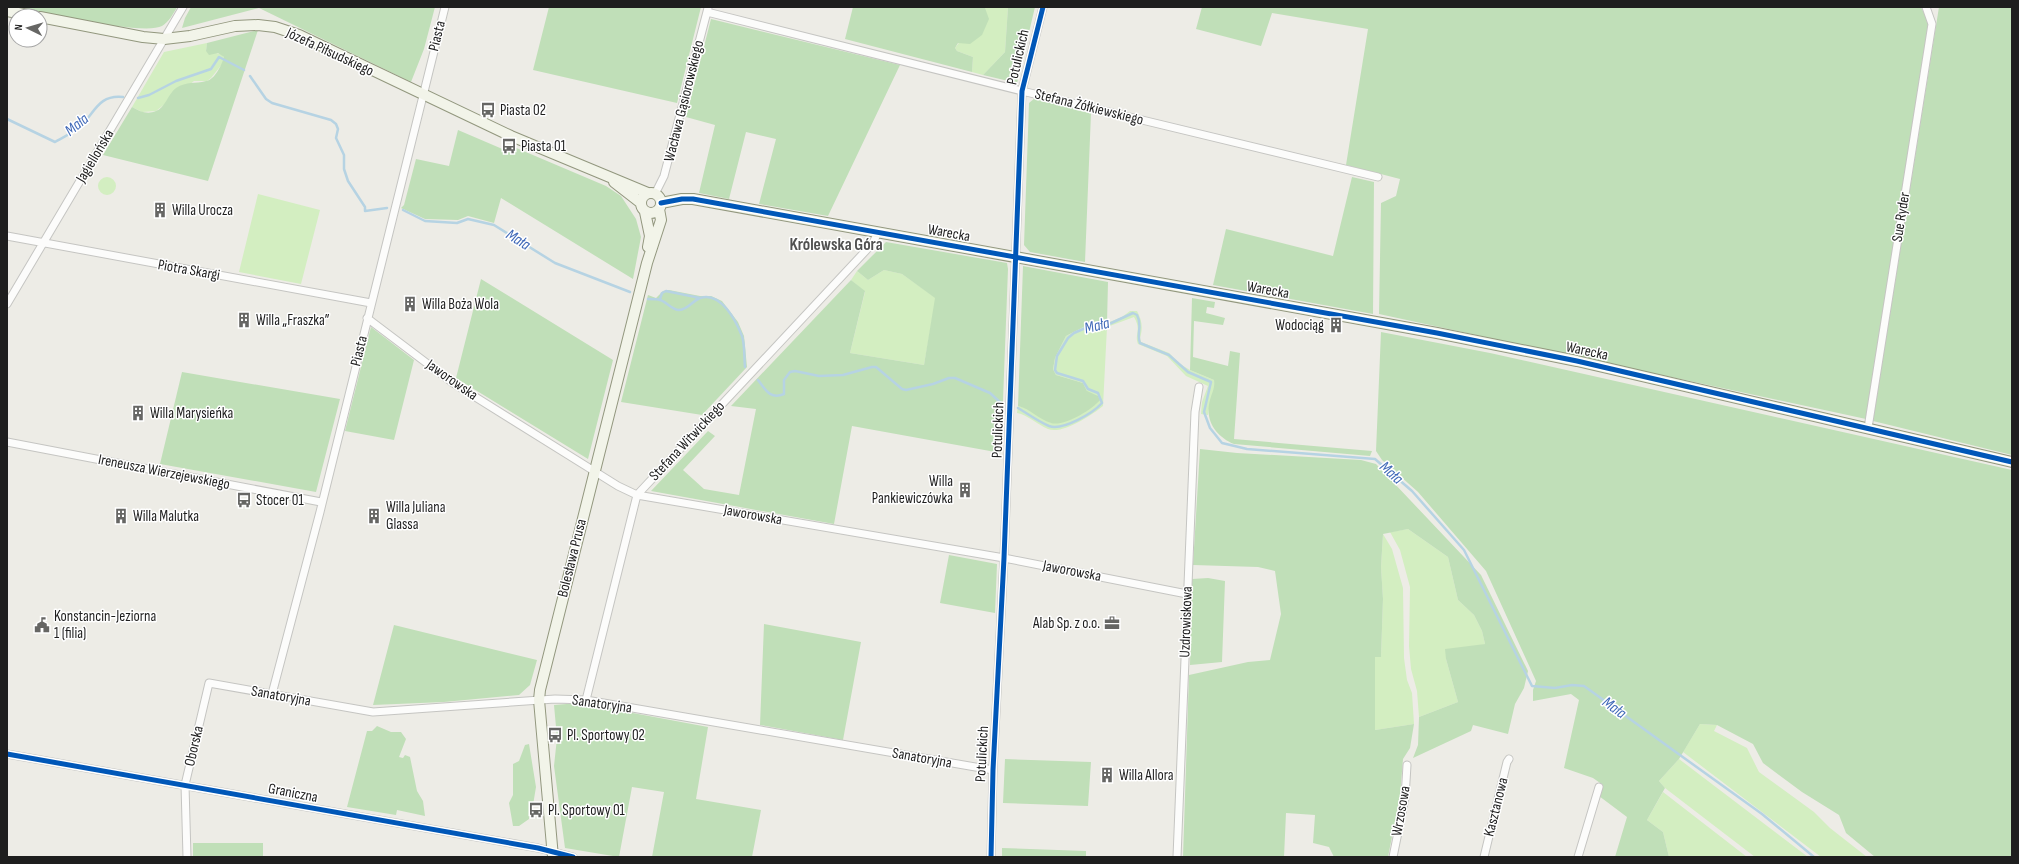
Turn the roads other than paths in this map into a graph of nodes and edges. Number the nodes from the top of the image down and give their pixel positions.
1 (183, 7) edge
2 (444, 7) edge
3 (1043, 7) edge
4 (1926, 7) edge
5 (707, 9) edge
6 (48, 19) edge
7 (164, 39) junction
8 (1022, 91) junction
9 (422, 95) junction
10 (602, 174) junction
11 (1378, 177) dead end
12 (651, 194) junction
13 (660, 206) junction
14 (643, 208) junction
15 (878, 232) junction
16 (7, 236) edge
17 (43, 243) junction
18 (1017, 257) junction
19 (647, 263) junction
20 (371, 303) junction
21 (7, 304) edge
22 (367, 318) junction
23 (1200, 387) dead end
24 (1868, 428) junction
25 (7, 442) edge
26 (2012, 462) edge
27 (595, 470) junction
28 (637, 495) junction
29 (321, 502) junction
30 (1004, 558) junction
31 (1187, 594) junction
32 (209, 683) joint
33 (272, 694) junction
34 (539, 700) junction
35 (586, 700) junction
36 (7, 754) edge
37 (1509, 759) dead end
38 (1407, 765) dead end
39 (993, 770) junction
40 (185, 785) junction
41 (1599, 787) dead end
42 (553, 854) edge
43 (186, 857) edge
44 (573, 857) edge
45 (991, 857) edge
46 (1177, 857) edge
47 (1393, 857) edge
48 (1484, 857) edge
49 (1578, 857) edge

1 - 7 street, Jagiellońska
2 - 9 street, Piasta
3 - 8 street, Potulickich
4 - 24 street, Sue Ryder
5 - 8 street, Stefana Żółkiewskiego
5 - 12 street, Wacława Gąsiorowskiego
6 - 7 street, Józefa Piłsudskiego
7 - 9 street, Józefa Piłsudskiego
7 - 17 street, Jagiellońska
8 - 11 street, Stefana Żółkiewskiego
8 - 18 street, Potulickich
9 - 10 street, Józefa Piłsudskiego
9 - 20 street, Piasta
10 - 12 street, Józefa Piłsudskiego
10 - 14 street, Józefa Piłsudskiego
12 - 13 street
12 - 14 street
13 - 14 street
13 - 15 street, Warecka
13 - 19 street, Bolesława Prusa
14 - 19 street, Bolesława Prusa
15 - 18 street, Warecka
15 - 28 street, Stefana Witwickiego
16 - 17 street, Piotra Skargi
17 - 20 street, Piotra Skargi
17 - 21 street, Jagiellońska
18 - 24 street, Warecka
18 - 30 street, Potulickich
19 - 27 street, Bolesława Prusa
20 - 22 street, Piasta
22 - 27 street, Jaworowska
22 - 29 street, Piasta
23 - 31 street, Uzdrowiskowa
24 - 26 street, Warecka
25 - 29 street, Ireneusza Wierzejewskiego
27 - 28 street, Jaworowska
27 - 34 street, Bolesława Prusa
28 - 30 street, Jaworowska
28 - 35 street, Stefana Witwickiego
29 - 33 street, Piasta
30 - 31 street, Jaworowska
30 - 39 street, Potulickich
31 - 46 street, Uzdrowiskowa
32 - 33 street, Sanatoryjna
32 - 40 street, Oborska
33 - 34 street, Sanatoryjna
34 - 35 street, Sanatoryjna
34 - 42 street, Bolesława Prusa
35 - 39 street, Sanatoryjna
36 - 40 street, Graniczna
37 - 48 street, Kasztanowa
38 - 47 street, Wrzosowa
39 - 45 street, Potulickich
40 - 42 street, Graniczna
40 - 43 street, Oborska
41 - 49 street
42 - 44 street, Graniczna

